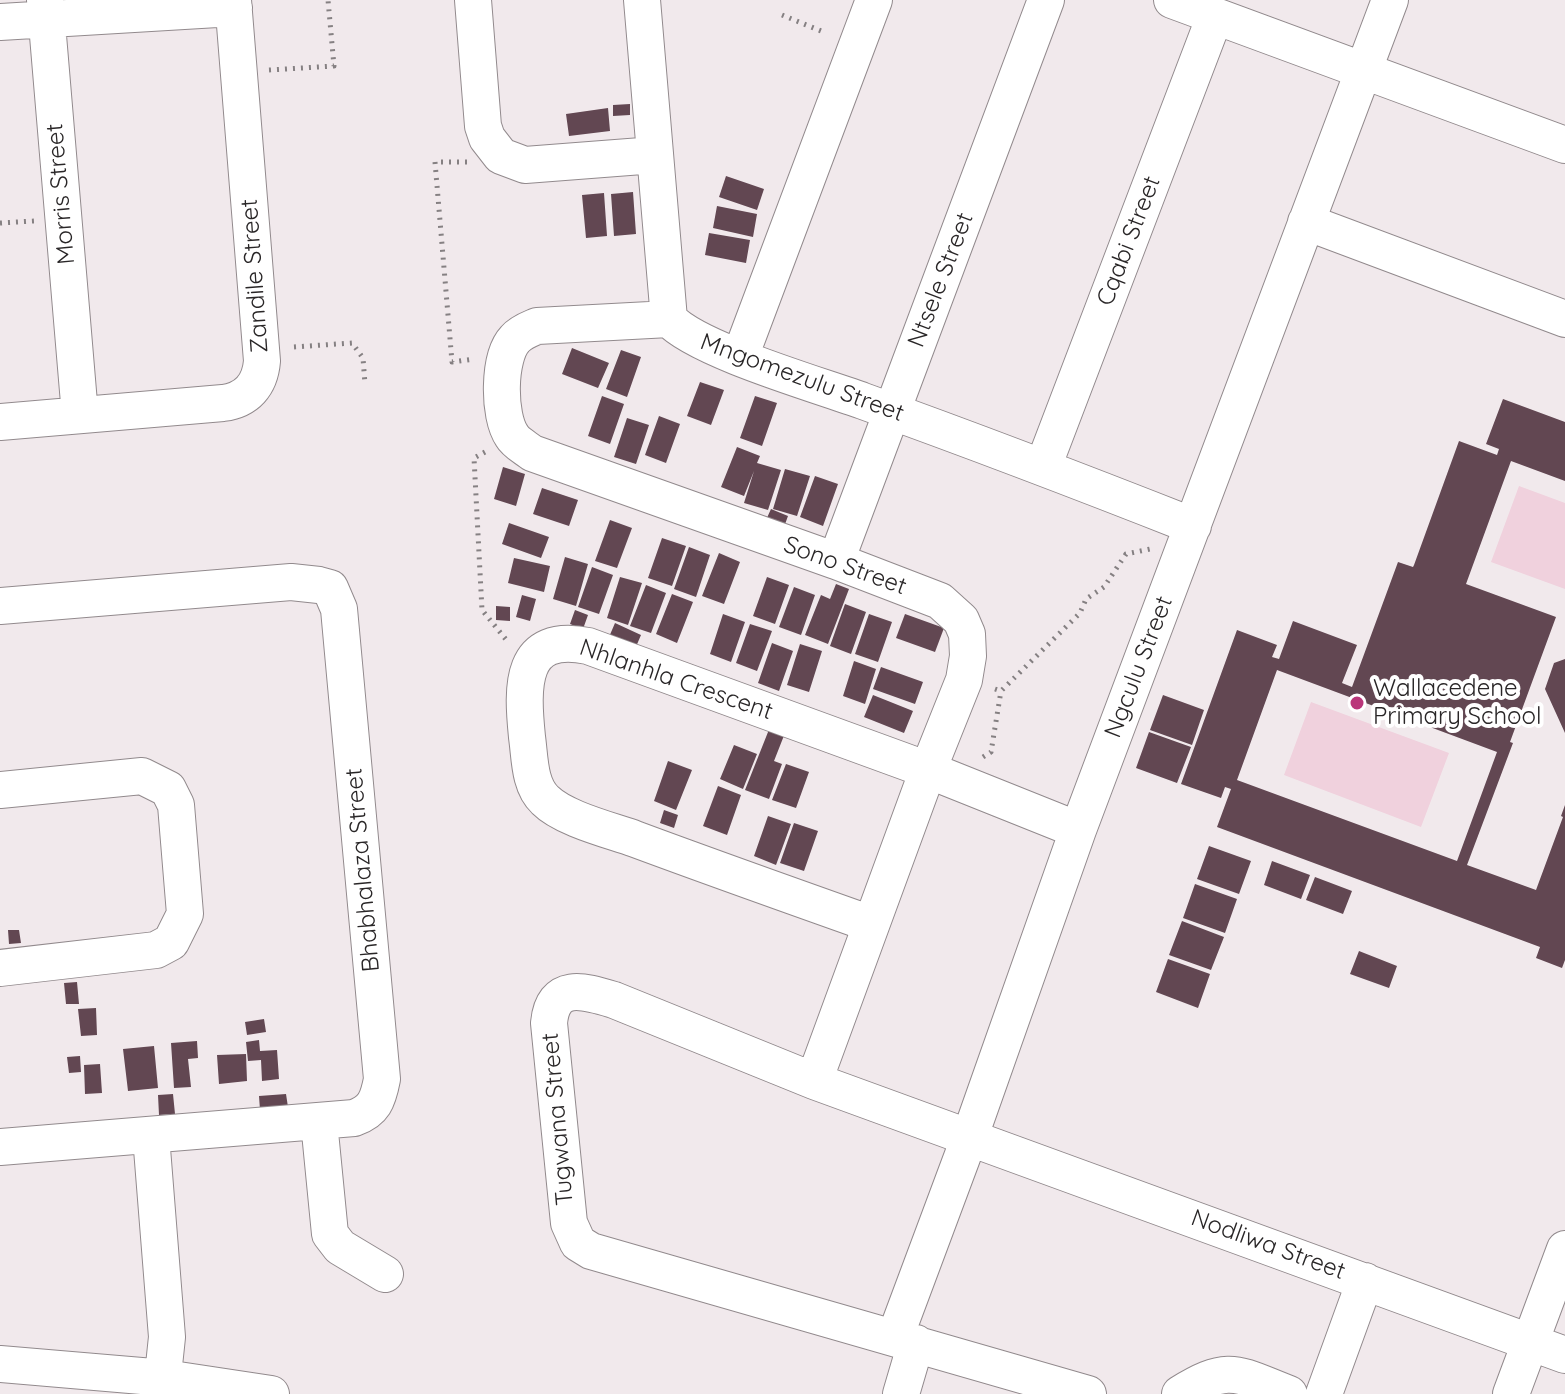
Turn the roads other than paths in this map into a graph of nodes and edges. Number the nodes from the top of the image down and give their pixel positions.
1 (473, 0) edge
2 (642, 0) edge
3 (874, 0) edge
4 (1046, 0) edge
5 (1172, 0) edge
6 (1390, 0) edge
7 (233, 4) edge
8 (46, 10) edge
9 (1215, 16) junction
10 (0, 22) edge
11 (1363, 69) junction
12 (1565, 145) edge
13 (655, 155) junction
14 (1306, 222) junction
15 (669, 319) junction
16 (1565, 319) edge
17 (740, 357) junction
18 (892, 412) junction
19 (80, 415) junction
20 (0, 422) edge
21 (1043, 467) junction
22 (1187, 542) junction
23 (836, 561) junction
24 (0, 606) edge
25 (938, 774) junction
26 (0, 790) edge
27 (1078, 830) junction
28 (871, 924) junction
29 (0, 968) edge
30 (814, 1081) junction
31 (319, 1122) junction
32 (151, 1136) junction
33 (970, 1136) junction
34 (0, 1147) edge
35 (1565, 1249) edge
36 (385, 1274) dead end
37 (1365, 1281) junction
38 (905, 1340) junction
39 (1531, 1341) junction
40 (1565, 1355) edge
41 (0, 1364) edge
42 (163, 1386) edge
43 (271, 1394) edge
44 (901, 1394) edge
45 (1088, 1394) edge
46 (1180, 1394) edge
47 (1289, 1394) edge
48 (1324, 1394) edge
49 (1511, 1394) edge

1 - 13 street
2 - 13 street
3 - 17 street
4 - 18 street, Ntsele Street
5 - 9 street
6 - 11 street, Ngculu Street
7 - 8 street
7 - 19 street, Zandile Street
8 - 10 street
8 - 19 street, Morris Street
9 - 11 street
9 - 21 street, Cqabi Street
11 - 12 street
11 - 14 street, Ngculu Street
13 - 15 street
14 - 16 street
14 - 22 street, Ngculu Street
15 - 17 street, Mngomezulu Street
15 - 23 street, Sono Street
17 - 18 street, Mngomezulu Street
18 - 21 street, Mngomezulu Street
18 - 23 street, Ntsele Street
19 - 20 street, Zandile Street
21 - 22 street, Mngomezulu Street
22 - 27 street, Ngculu Street
23 - 25 street, Sono Street
24 - 31 street, Bhabhalaza Street
25 - 27 street, Nhlanhla Crescent
25 - 28 street, Sono Street
25 - 28 street, Nhlanhla Crescent
26 - 29 street
27 - 33 street, Ngculu Street
28 - 30 street, Sono Street
30 - 33 street, Tugwana Street
30 - 38 street, Tugwana Street
31 - 32 street, Bhabhalaza Street
31 - 36 street
32 - 34 street, Bhabhalaza Street
32 - 42 street
33 - 37 street, Nodliwa Street
33 - 38 street, Ngculu Street
35 - 39 street
37 - 39 street, Nodliwa Street
37 - 48 street
38 - 44 street, Ngculu Street
38 - 45 street, Tugwana Street
39 - 40 street, Nodliwa Street
39 - 49 street
41 - 42 street
42 - 43 street
46 - 47 street

